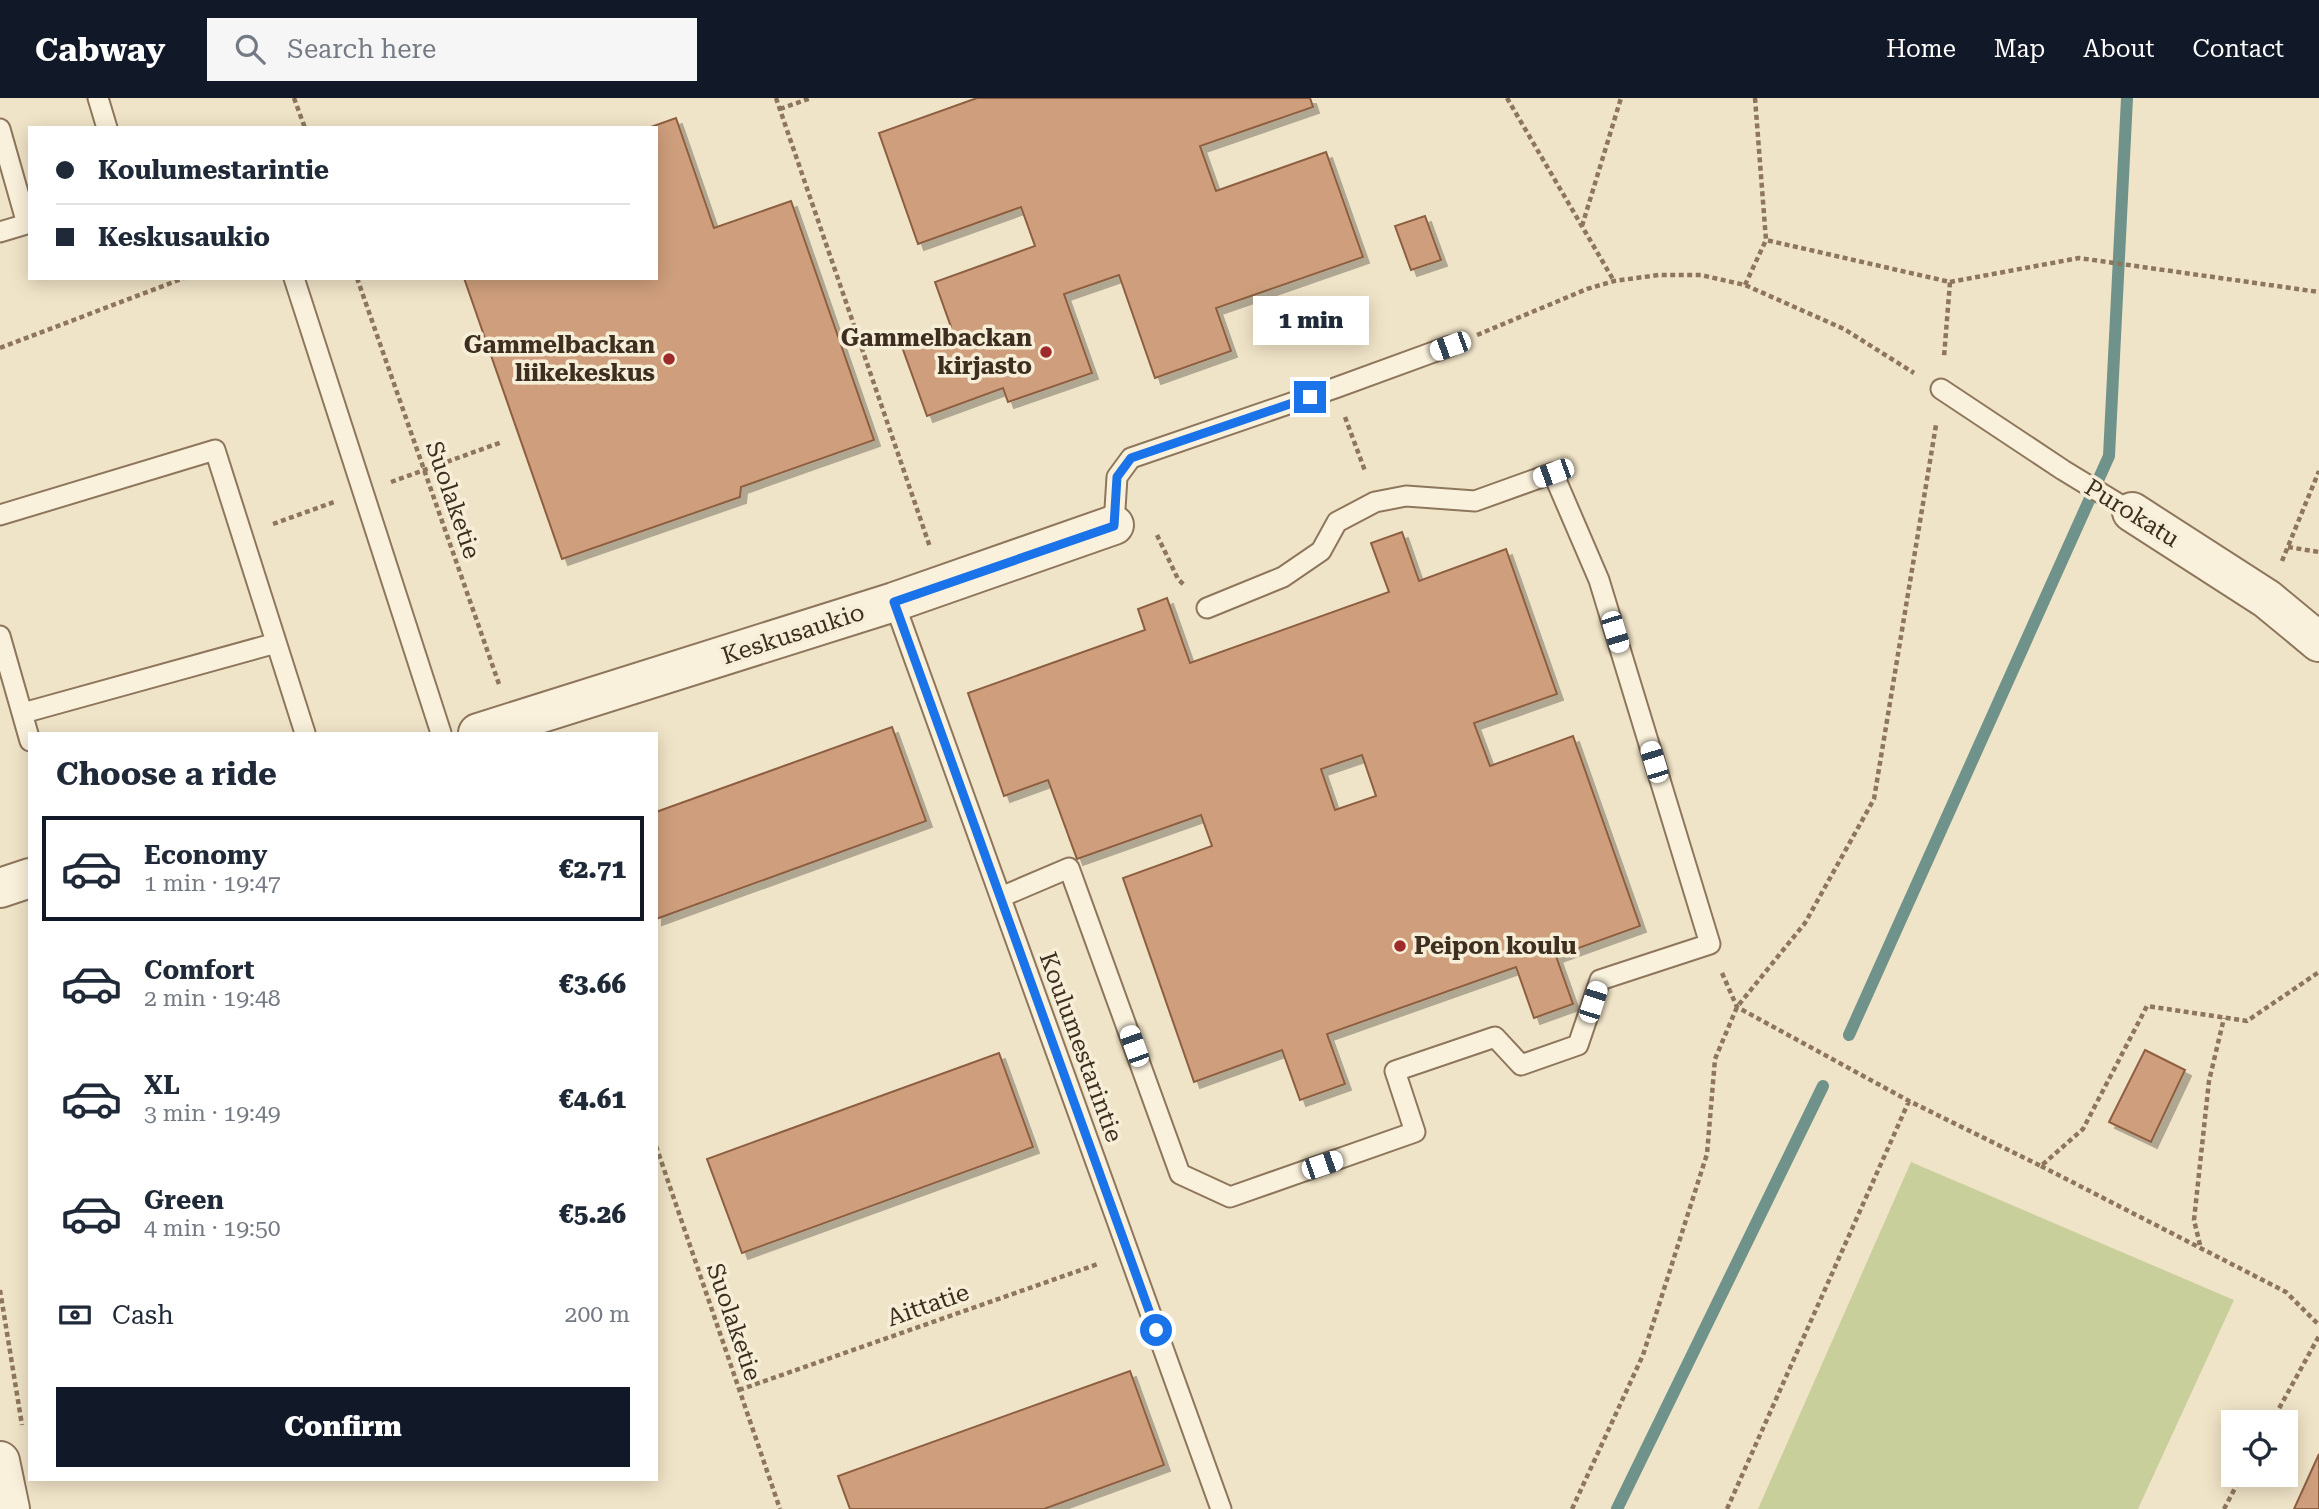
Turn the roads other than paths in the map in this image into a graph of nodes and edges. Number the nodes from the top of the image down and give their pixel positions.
1 (98, 98) edge
2 (106, 126) edge
3 (0, 129) edge
4 (28, 223) edge
5 (0, 233) edge
6 (295, 280) edge
7 (1450, 346) road end
8 (1941, 389) road end
9 (2132, 512) joint
10 (0, 515) edge
11 (1114, 526) joint
12 (894, 602) junction
13 (1207, 608) road end
14 (0, 636) edge
15 (2319, 642) edge
16 (276, 643) junction
17 (23, 713) junction
18 (495, 728) edge
19 (305, 732) edge
20 (441, 732) edge
21 (28, 733) edge
22 (28, 879) edge
23 (0, 888) edge
24 (1001, 897) junction
25 (0, 1461) edge
26 (10, 1509) edge
27 (1221, 1509) edge

1 - 2 lane
3 - 4 lane
4 - 5 lane
6 - 20 lane
7 - 11 lane, Keskusaukio
8 - 9 lane, Purokatu
9 - 15 street, Purokatu
10 - 16 lane
11 - 12 street, Keskusaukio
12 - 18 street, Keskusaukio
12 - 24 lane, Koulumestarintie
13 - 24 lane
14 - 17 lane
16 - 17 lane
16 - 19 lane
17 - 21 lane
22 - 23 street
24 - 27 lane, Koulumestarintie
25 - 26 street

